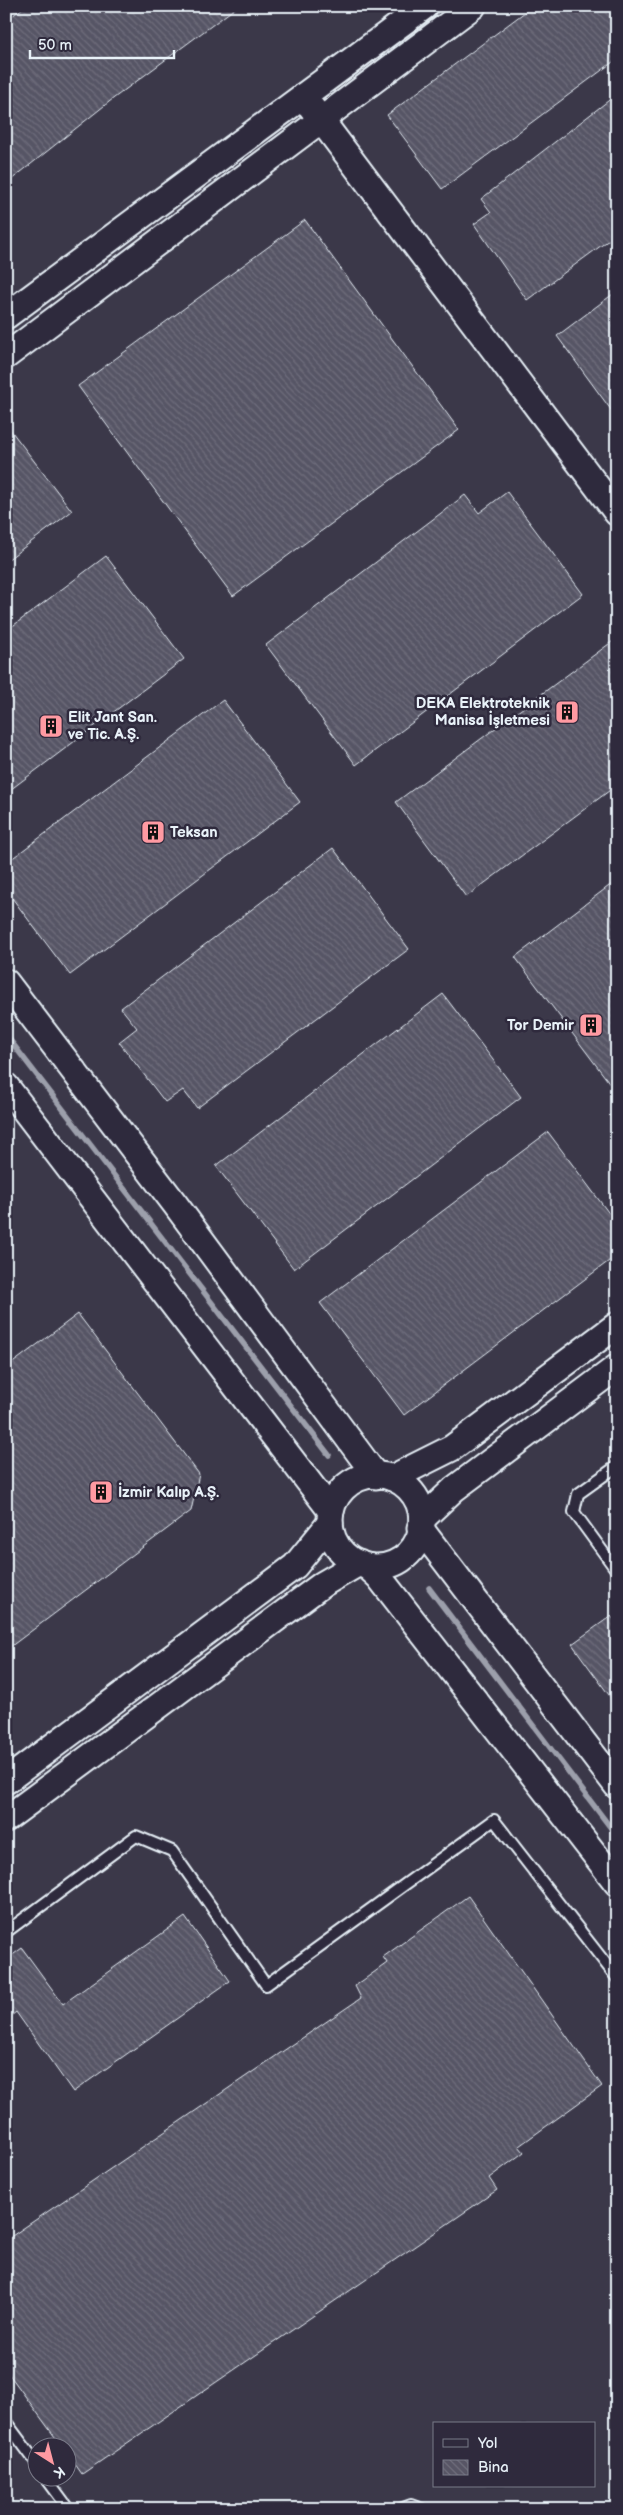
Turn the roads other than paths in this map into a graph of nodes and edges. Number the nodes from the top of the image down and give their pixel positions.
1 (425, 6) edge
2 (474, 6) edge
3 (303, 96) junction
4 (321, 121) junction
5 (6, 316) edge
6 (6, 356) edge
7 (617, 513) edge
8 (6, 982) edge
9 (6, 1086) edge
10 (617, 1325) edge
11 (617, 1367) edge
12 (617, 1466) edge
13 (384, 1477) junction
14 (330, 1517) junction
15 (421, 1524) junction
16 (363, 1565) junction
17 (617, 1570) edge
18 (6, 1781) edge
19 (617, 1786) edge
20 (6, 1819) edge
21 (617, 1883) edge
22 (6, 1932) edge
23 (617, 1978) edge
24 (6, 2422) edge
25 (28, 2452) edge
26 (53, 2488) edge
27 (69, 2509) edge
28 (400, 2509) edge
29 (422, 2509) edge

1 - 3 street
2 - 4 street
3 - 4 street
3 - 5 street
4 - 6 street
4 - 7 street
8 - 13 street
9 - 14 street
10 - 13 street
11 - 15 street
12 - 17 lane
13 - 14 street
13 - 15 street
14 - 16 street
14 - 18 street
15 - 16 street
15 - 19 street
16 - 20 street
16 - 21 street
22 - 23 lane
24 - 25 lane
26 - 27 lane
28 - 29 lane

